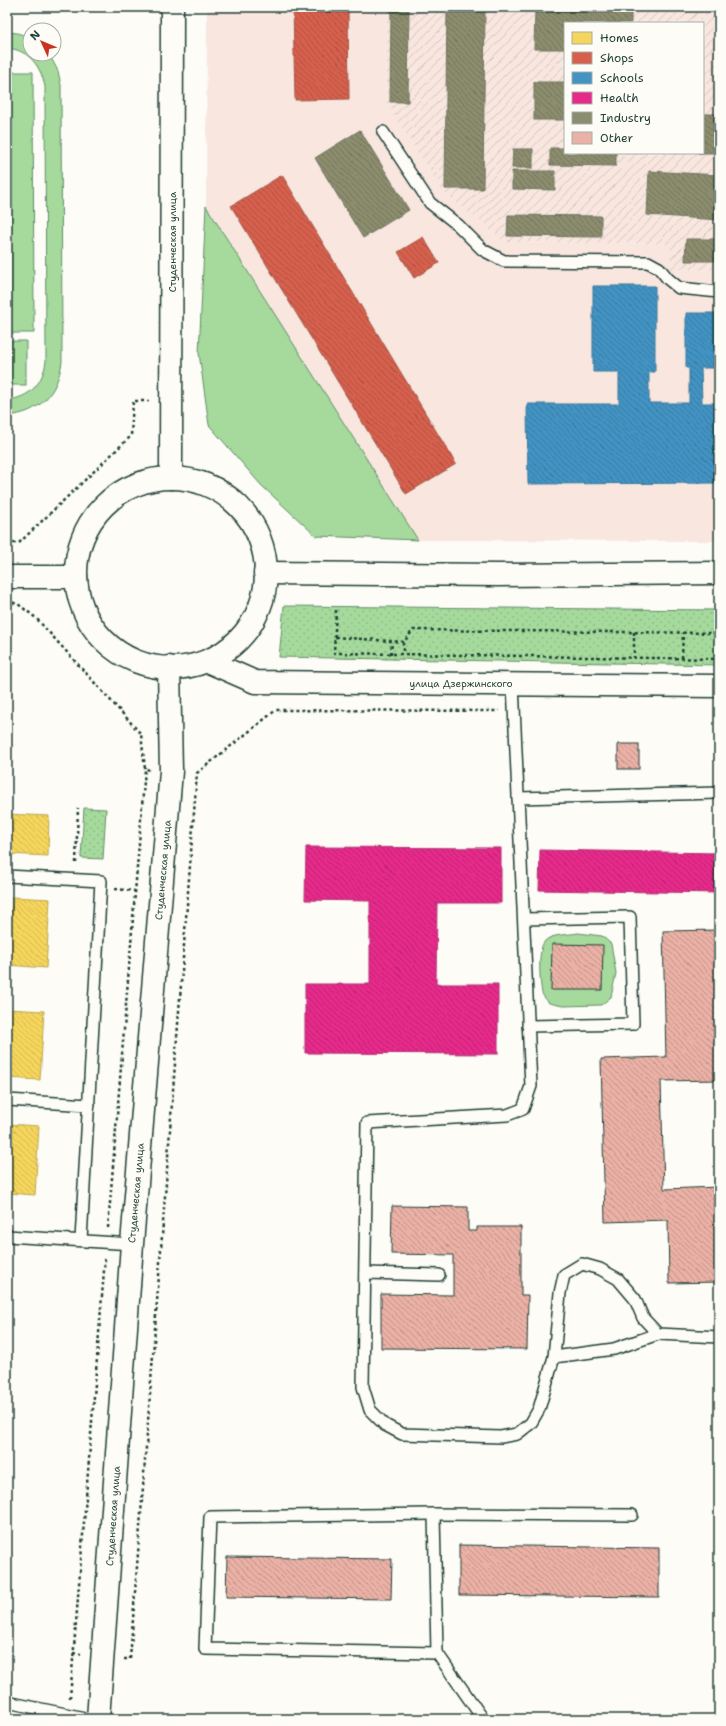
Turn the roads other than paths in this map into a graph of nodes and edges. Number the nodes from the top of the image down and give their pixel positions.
1 (172, 7) edge
2 (383, 132) dead end
3 (719, 292) edge
4 (171, 478) junction
5 (265, 573) junction
6 (719, 573) edge
7 (7, 577) edge
8 (76, 577) junction
9 (207, 661) junction
10 (169, 667) junction
11 (513, 684) junction
12 (719, 686) edge
13 (719, 793) edge
14 (518, 798) junction
15 (7, 876) edge
16 (524, 920) junction
17 (528, 1026) junction
18 (7, 1100) edge
19 (89, 1106) junction
20 (7, 1236) edge
21 (82, 1240) junction
22 (132, 1244) junction
23 (366, 1273) junction
24 (439, 1275) dead end
25 (658, 1334) junction
26 (719, 1337) edge
27 (554, 1357) junction
28 (434, 1514) junction
29 (632, 1515) dead end
30 (437, 1653) junction
31 (7, 1702) edge
32 (90, 1719) edge
33 (98, 1719) edge
34 (483, 1719) edge

1 - 4 street, Студенческая улица
2 - 3 lane
4 - 5 street
4 - 8 street
5 - 6 street
5 - 9 street
7 - 8 street
8 - 10 street
9 - 10 street
9 - 11 street, улица Дзержинского
10 - 22 street, Студенческая улица
11 - 12 street, улица Дзержинского
11 - 14 lane
13 - 14 lane
14 - 16 lane
15 - 19 lane
16 - 17 lane
16 - 17 lane
17 - 23 lane
18 - 19 lane
19 - 21 lane
20 - 21 lane
21 - 22 lane
22 - 33 street, Студенческая улица
23 - 24 lane
23 - 27 lane
25 - 26 lane
25 - 27 lane
25 - 27 lane
28 - 29 lane
28 - 30 lane
28 - 30 lane
30 - 34 lane
31 - 32 lane

